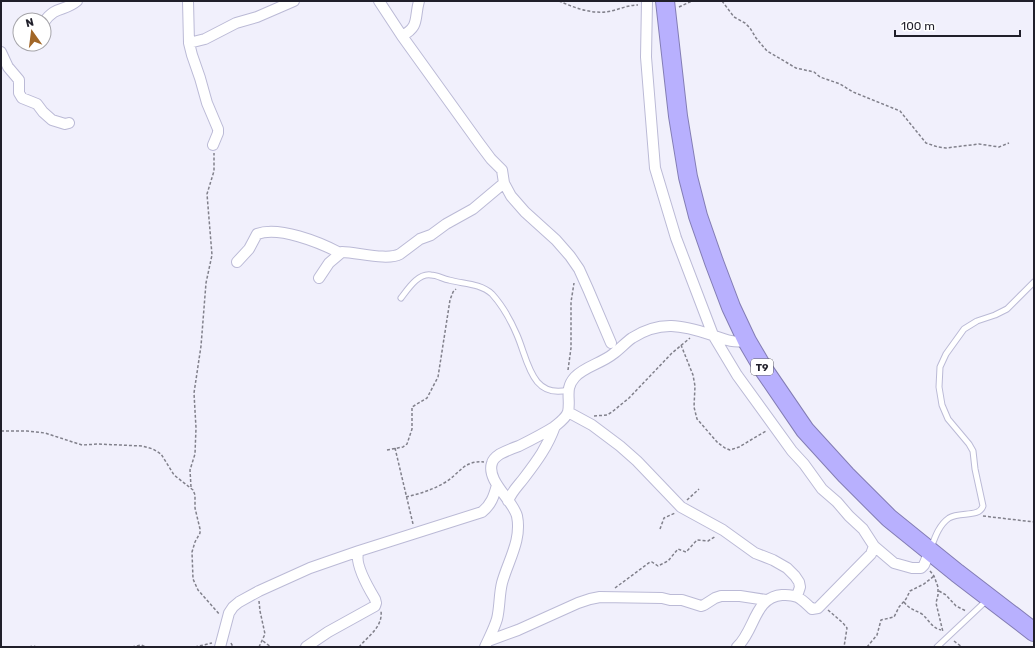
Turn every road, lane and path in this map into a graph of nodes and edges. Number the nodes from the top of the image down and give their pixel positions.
1 (77, 1) edge
2 (188, 1) edge
3 (294, 1) edge
4 (379, 1) edge
5 (419, 1) edge
6 (559, 1) edge
7 (722, 1) edge
8 (654, 2) edge
9 (52, 13) edge
10 (402, 36) junction
11 (189, 43) junction
12 (1, 52) edge
13 (69, 123) dead end
14 (1009, 143) dead end
15 (214, 145) joint
16 (504, 183) junction
17 (340, 253) junction
18 (237, 262) dead end
19 (579, 269) junction
20 (319, 278) dead end
21 (1034, 282) edge
22 (462, 283) junction
23 (401, 298) dead end
24 (702, 332) junction
25 (713, 335) junction
26 (747, 341) junction
27 (611, 343) junction
28 (623, 345) junction
29 (681, 345) junction
30 (592, 366) junction
31 (565, 389) junction
32 (568, 408) junction
33 (578, 417) junction
34 (774, 425) junction
35 (555, 426) junction
36 (1, 431) edge
37 (395, 448) junction
38 (387, 450) dead end
39 (492, 463) junction
40 (497, 485) junction
41 (191, 487) junction
42 (699, 489) dead end
43 (406, 496) junction
44 (508, 501) junction
45 (680, 507) junction
46 (978, 513) junction
47 (1034, 522) edge
48 (660, 529) dead end
49 (722, 530) junction
50 (416, 534) junction
51 (874, 546) junction
52 (359, 551) junction
53 (927, 558) junction
54 (934, 576) junction
55 (259, 591) junction
56 (939, 591) junction
57 (797, 596) junction
58 (600, 597) junction
59 (989, 598) junction
60 (766, 600) junction
61 (904, 602) junction
62 (376, 603) junction
63 (822, 605) junction
64 (971, 615) junction
65 (226, 622) junction
66 (942, 630) junction
67 (1034, 632) edge
68 (947, 637) junction
69 (263, 641) junction
70 (221, 644) edge
71 (487, 644) edge
72 (29, 647) edge
73 (37, 647) edge
74 (132, 647) edge
75 (146, 647) edge
76 (195, 647) edge
77 (259, 647) edge
78 (271, 647) edge
79 (306, 647) edge
80 (359, 647) edge
81 (737, 647) edge
82 (844, 647) edge
83 (867, 647) edge
84 (937, 647) edge
85 (962, 647) edge

1 - 9 street
2 - 11 street
3 - 11 street
4 - 10 street
5 - 10 street
6 - 8 path
7 - 14 path
8 - 25 street
8 - 26 highway, T9
10 - 16 street
11 - 15 street
12 - 13 street
15 - 41 path
16 - 17 street
16 - 19 street
17 - 18 street
17 - 20 street
19 - 27 street
19 - 31 path
21 - 46 lane
22 - 23 lane
22 - 31 lane
22 - 37 path
24 - 25 street
24 - 28 street
24 - 29 path
25 - 26 street
25 - 34 street
26 - 53 highway, T9
27 - 28 street
27 - 30 street
28 - 30 street
29 - 33 path
29 - 34 path
30 - 31 street
31 - 32 street
32 - 33 street
32 - 35 street
33 - 45 street
34 - 51 street
35 - 39 street
35 - 44 street
36 - 41 path
37 - 38 path
37 - 43 path
39 - 40 street
39 - 43 path
40 - 44 street
40 - 50 street
41 - 65 path
42 - 45 path
43 - 50 path
44 - 71 street
45 - 48 path
45 - 49 street
46 - 47 path
46 - 53 lane
49 - 57 street
49 - 58 path
50 - 52 street
51 - 53 street
51 - 63 street
52 - 55 street
52 - 62 street
53 - 54 path
53 - 59 highway, T9
54 - 56 path
54 - 61 path
55 - 65 street
55 - 69 path
56 - 64 path
56 - 66 path
57 - 60 street
57 - 63 street
58 - 60 street
58 - 71 street
59 - 64 lane
59 - 67 highway, T9
60 - 81 street
61 - 66 path
61 - 83 path
62 - 79 street
62 - 80 path
63 - 82 path
64 - 68 lane
65 - 70 street
66 - 68 path
68 - 84 lane
68 - 85 path
69 - 77 path
69 - 78 path
70 - 76 path
72 - 73 path
74 - 75 path

